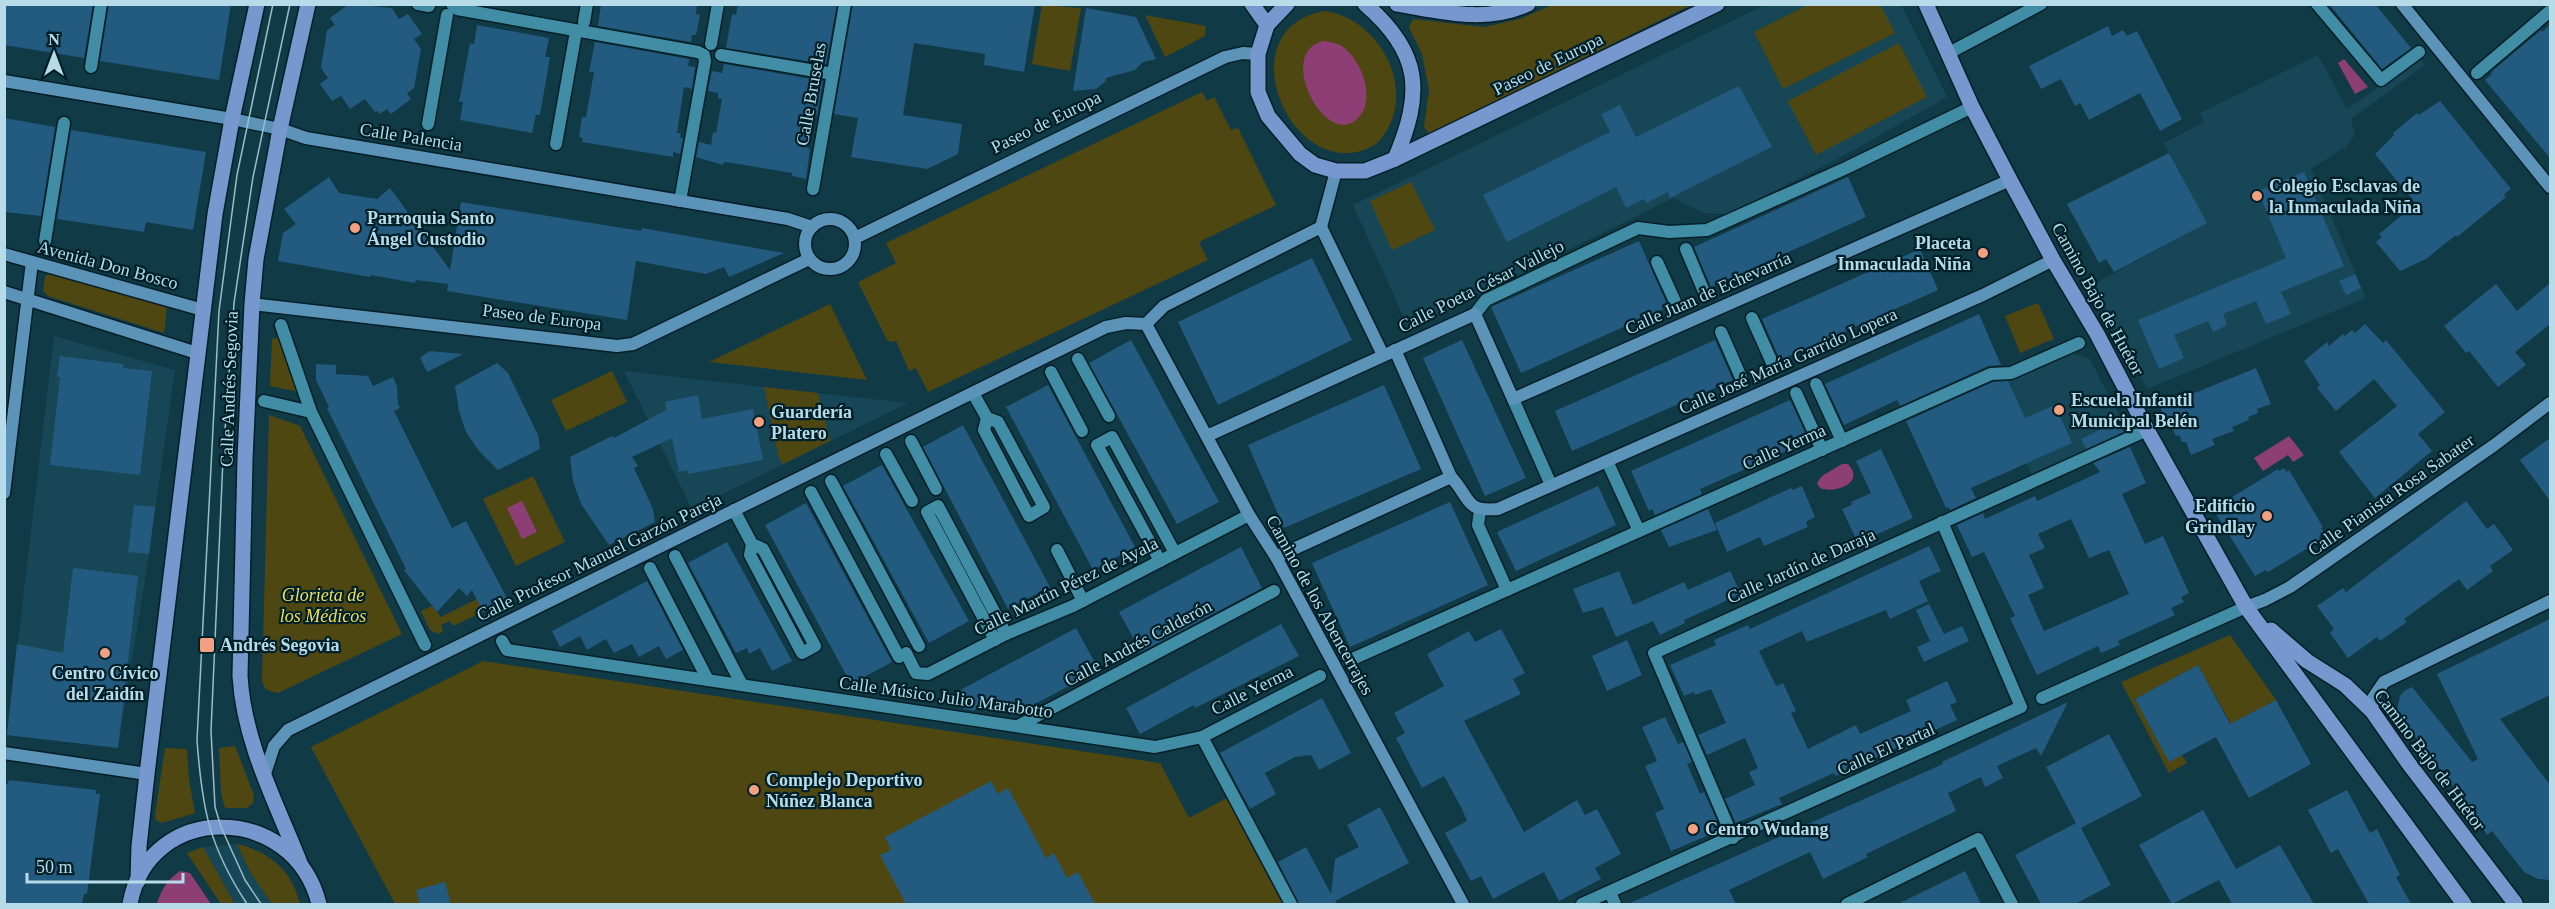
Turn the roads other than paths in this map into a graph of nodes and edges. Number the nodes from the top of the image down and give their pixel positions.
1 (101, 4) edge
2 (257, 4) edge
3 (308, 4) edge
4 (587, 4) edge
5 (718, 4) edge
6 (845, 4) edge
7 (1252, 4) edge
8 (1287, 4) edge
9 (1365, 4) edge
10 (1397, 4) edge
11 (1528, 4) edge
12 (1717, 4) edge
13 (1926, 4) edge
14 (2041, 4) edge
15 (2317, 4) edge
16 (2402, 4) edge
17 (1441, 8) edge
18 (449, 10) edge
19 (2550, 11) edge
20 (584, 22) dead end
21 (1267, 25) junction
22 (574, 37) dead end
23 (707, 50) junction
24 (2419, 52) dead end
25 (1258, 54) junction
26 (1947, 54) junction
27 (721, 55) dead end
28 (91, 67) dead end
29 (2477, 73) dead end
30 (833, 74) junction
31 (4, 81) edge
32 (1972, 107) junction
33 (232, 119) junction
34 (64, 123) dead end
35 (428, 124) dead end
36 (280, 129) junction
37 (556, 144) dead end
38 (1395, 159) junction
39 (1336, 171) junction
40 (2010, 180) junction
41 (2550, 188) edge
42 (813, 189) dead end
43 (680, 201) junction
44 (812, 226) junction
45 (1321, 226) junction
46 (855, 238) junction
47 (45, 241) dead end
48 (1686, 249) dead end
49 (4, 254) edge
50 (810, 259) junction
51 (2053, 260) junction
52 (32, 262) junction
53 (1657, 262) dead end
54 (4, 292) edge
55 (1705, 294) dead end
56 (27, 299) junction
57 (252, 304) junction
58 (1677, 306) dead end
59 (203, 310) junction
60 (1474, 314) junction
61 (1752, 318) dead end
62 (1146, 324) junction
63 (281, 325) dead end
64 (1720, 332) dead end
65 (2079, 343) dead end
66 (197, 353) junction
67 (1389, 353) junction
68 (1078, 359) dead end
69 (1774, 367) dead end
70 (1051, 372) dead end
71 (1743, 382) dead end
72 (1816, 384) dead end
73 (973, 393) junction
74 (1796, 393) dead end
75 (1513, 399) junction
76 (264, 401) dead end
77 (2550, 403) edge
78 (311, 412) junction
79 (1109, 416) dead end
80 (987, 418) junction
81 (1082, 430) dead end
82 (2147, 430) junction
83 (1207, 436) junction
84 (910, 441) dead end
85 (1842, 441) junction
86 (7, 444) edge
87 (1822, 450) junction
88 (886, 454) dead end
89 (1607, 461) junction
90 (1451, 477) junction
91 (831, 481) dead end
92 (1551, 485) junction
93 (936, 489) dead end
94 (811, 492) dead end
95 (4, 493) edge
96 (912, 501) dead end
97 (734, 510) junction
98 (1480, 510) junction
99 (1249, 515) junction
100 (1942, 522) junction
101 (1636, 525) junction
102 (752, 544) junction
103 (1057, 550) dead end
104 (1175, 553) junction
105 (675, 556) dead end
106 (1276, 557) junction
107 (1160, 561) junction
108 (650, 568) dead end
109 (1507, 590) junction
110 (1274, 591) dead end
111 (1083, 601) junction
112 (2550, 601) edge
113 (2246, 607) junction
114 (1000, 637) junction
115 (502, 641) dead end
116 (424, 645) dead end
117 (919, 646) dead end
118 (1348, 661) dead end
119 (1320, 676) dead end
120 (708, 680) junction
121 (742, 685) junction
122 (2042, 698) dead end
123 (2372, 711) junction
124 (1018, 726) junction
125 (1202, 737) junction
126 (4, 753) edge
127 (147, 774) junction
128 (264, 777) junction
129 (1733, 838) junction
130 (300, 863) junction
131 (138, 881) junction
132 (314, 888) junction
133 (1610, 892) junction
134 (130, 904) edge
135 (319, 904) edge
136 (325, 904) edge
137 (1291, 904) edge
138 (1463, 904) edge
139 (1582, 904) edge
140 (1615, 904) edge
141 (1847, 904) edge
142 (2012, 904) edge
143 (2464, 904) edge
144 (2514, 904) edge

1 - 28 street
2 - 33 main road, Calle Andrés Segovia
3 - 36 main road, Calle Andrés Segovia
4 - 20 street
5 - 23 street
6 - 30 street, Calle Bruselas
7 - 21 main road
8 - 21 main road
9 - 38 main road
10 - 17 main road
11 - 17 main road
12 - 38 main road, Paseo de Europa
13 - 26 main road, Camino Bajo de Huétor
14 - 26 street
15 - 24 street
16 - 41 street
18 - 23 street
18 - 35 street
19 - 29 street
21 - 25 main road
22 - 37 street
23 - 43 street
25 - 39 main road
25 - 46 street, Paseo de Europa
26 - 32 main road, Camino Bajo de Huétor
27 - 30 street
30 - 42 street, Calle Bruselas
31 - 33 street, Calle Palencia
32 - 40 main road, Camino Bajo de Huétor
32 - 60 street, Calle Poeta César Vallejo
33 - 36 street, Calle Palencia
33 - 59 main road, Calle Andrés Segovia
34 - 47 street
36 - 43 street, Calle Palencia
36 - 57 main road, Calle Andrés Segovia
38 - 39 main road, Paseo de Europa
39 - 45 street
40 - 51 main road, Camino Bajo de Huétor
40 - 75 street, Calle Juan de Echevarría
43 - 44 street, Calle Palencia
44 - 46 street
44 - 50 street
45 - 62 street
45 - 67 street
46 - 50 street
48 - 55 street
49 - 52 street, Avenida Don Bosco
50 - 57 street, Paseo de Europa
51 - 82 main road, Camino Bajo de Huétor
51 - 89 street, Calle José María Garrido Lopera
52 - 56 street
52 - 59 street, Avenida Don Bosco
53 - 58 street
54 - 56 street
56 - 66 street
56 - 86 street
57 - 128 main road, Calle Andrés Segovia
59 - 66 main road, Calle Andrés Segovia
60 - 67 street, Calle Poeta César Vallejo
60 - 75 street
61 - 69 street
62 - 73 street, Calle Profesor Manuel Garzón Pareja
62 - 83 street, Camino de los Abencerrajes
63 - 78 street
64 - 71 street
65 - 85 street, Calle Yerma
66 - 127 main road, Calle Andrés Segovia
67 - 83 street, Calle Poeta César Vallejo
67 - 90 street
68 - 79 street
70 - 81 street
72 - 85 street
73 - 80 street
73 - 97 street, Calle Profesor Manuel Garzón Pareja
74 - 87 street
75 - 92 street
76 - 78 street
77 - 113 street, Calle Pianista Rosa Sabater
78 - 116 street
80 - 80 street
82 - 100 street, Calle Jardín de Daraja
82 - 113 main road, Camino Bajo de Huétor
83 - 99 street, Camino de los Abencerrajes
84 - 93 street
85 - 87 street, Calle Yerma
86 - 95 street
87 - 101 street, Calle Yerma
88 - 96 street
89 - 92 street, Calle José María Garrido Lopera
89 - 101 street
90 - 98 street
90 - 106 street
91 - 117 street
92 - 98 street, Calle José María Garrido Lopera
94 - 114 street, Calle Martín Pérez de Ayala
97 - 102 street
97 - 128 street, Calle Profesor Manuel Garzón Pareja
98 - 109 street
99 - 104 street, Calle Martín Pérez de Ayala
99 - 106 street, Camino de los Abencerrajes
100 - 129 street, Calle El Partal
100 - 129 street, Calle Jardín de Daraja
101 - 109 street, Calle Yerma
102 - 102 street
103 - 111 street
104 - 107 street, Calle Martín Pérez de Ayala
104 - 107 street
105 - 121 street, Calle Profesor Manuel Garzón Pareja
106 - 138 street, Camino de los Abencerrajes
107 - 111 street, Calle Martín Pérez de Ayala
108 - 120 street, Calle Profesor Manuel Garzón Pareja
109 - 118 street, Calle Yerma
110 - 124 street, Calle Andrés Calderón
111 - 114 street, Calle Martín Pérez de Ayala
112 - 123 street
113 - 122 street
113 - 123 main road, Camino Bajo de Huétor
113 - 143 main road, Camino Bajo de Huétor
114 - 114 street
115 - 120 street, Calle Músico Julio Marabotto
119 - 125 street, Calle Yerma
120 - 121 street, Calle Músico Julio Marabotto
121 - 124 street, Calle Músico Julio Marabotto
123 - 144 main road, Camino Bajo de Huétor
124 - 125 street, Calle Músico Julio Marabotto
125 - 137 street
126 - 127 street
127 - 131 main road, Calle Andrés Segovia
128 - 130 main road, Calle Andrés Segovia
129 - 133 street, Calle El Partal
130 - 131 main road
130 - 132 main road
131 - 134 main road
132 - 135 main road
132 - 136 main road
133 - 139 street, Calle El Partal
133 - 140 street
141 - 142 street

